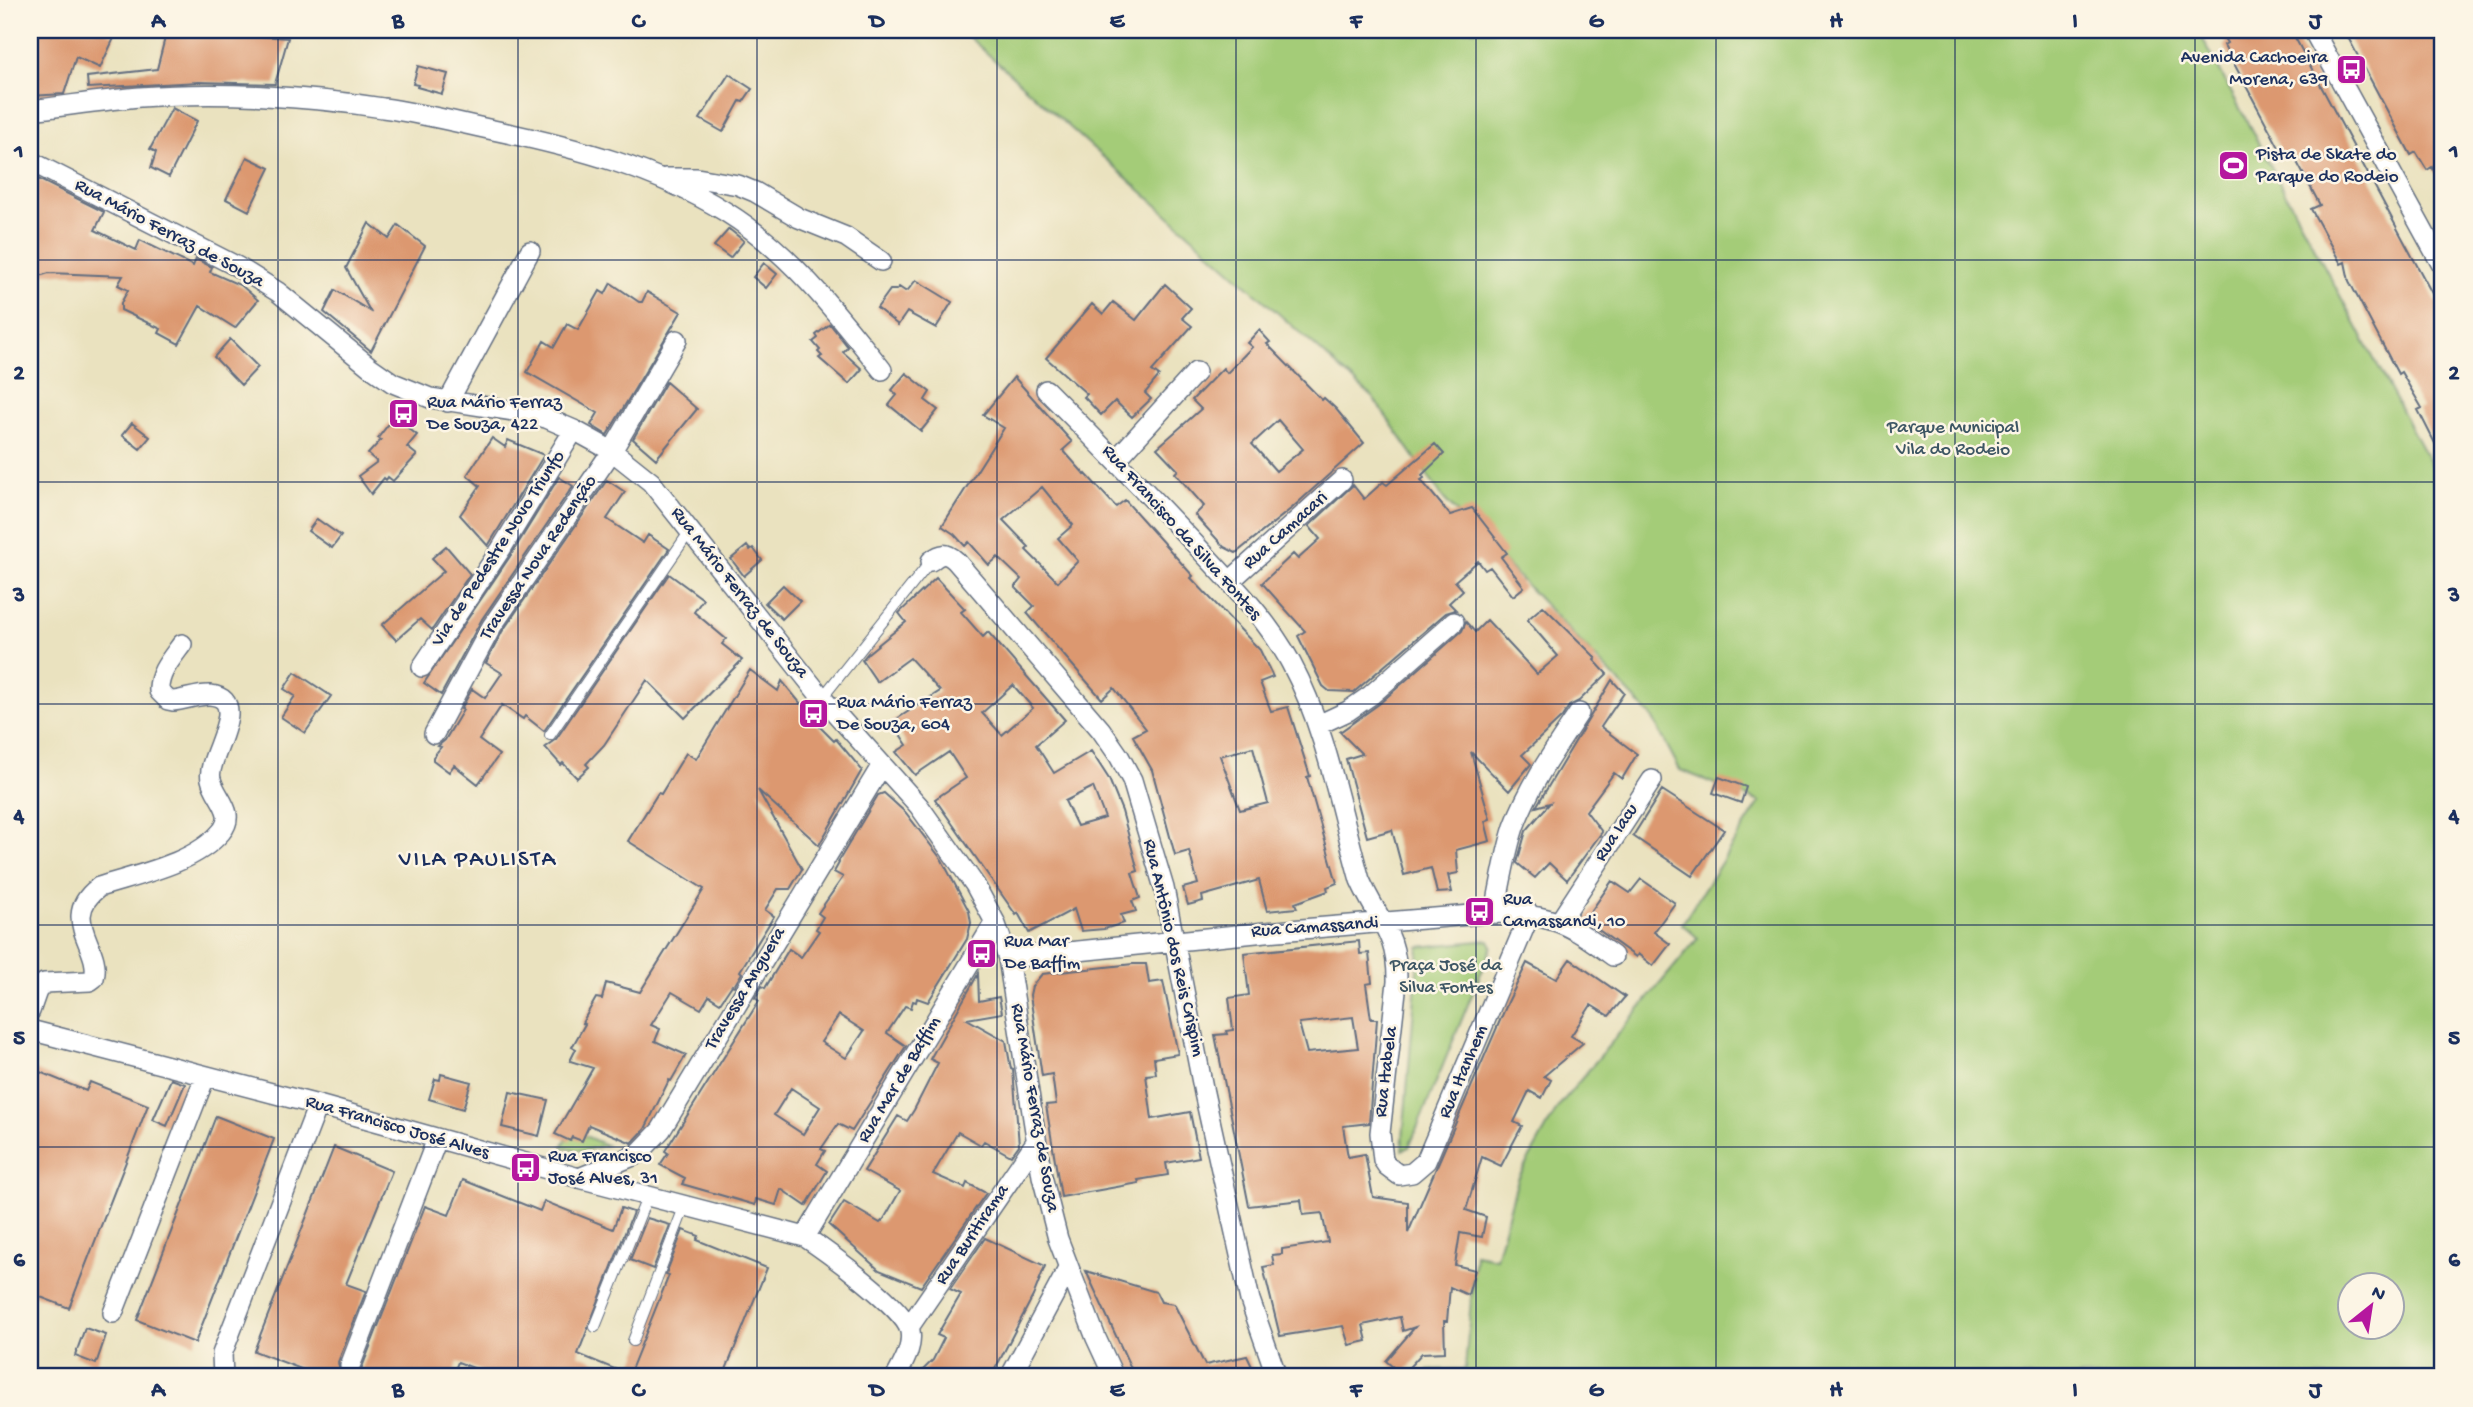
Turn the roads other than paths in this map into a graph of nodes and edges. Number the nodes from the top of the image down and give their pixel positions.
1 (2313, 30) edge
2 (30, 110) edge
3 (30, 161) edge
4 (661, 178) junction
5 (530, 251) dead end
6 (881, 261) dead end
7 (2443, 267) edge
8 (677, 340) dead end
9 (881, 370) dead end
10 (1196, 372) dead end
11 (1046, 390) dead end
12 (448, 402) junction
13 (574, 430) junction
14 (612, 451) junction
15 (1116, 460) junction
16 (1342, 480) dead end
17 (691, 530) junction
18 (931, 561) joint
19 (1230, 581) junction
20 (1454, 622) dead end
21 (182, 644) dead end
22 (422, 667) dead end
23 (822, 698) junction
24 (1579, 713) dead end
25 (1318, 725) junction
26 (434, 734) dead end
27 (550, 735) dead end
28 (881, 765) junction
29 (1652, 780) dead end
30 (1495, 913) junction
31 (1530, 914) junction
32 (1560, 921) junction
33 (995, 922) junction
34 (1384, 923) junction
35 (1175, 941) junction
36 (1613, 956) dead end
37 (1007, 958) junction
38 (30, 1012) edge
39 (30, 1030) edge
40 (205, 1077) junction
41 (318, 1105) junction
42 (436, 1139) junction
43 (1036, 1142) junction
44 (1399, 1175) joint
45 (579, 1178) junction
46 (648, 1195) junction
47 (685, 1205) junction
48 (805, 1237) junction
49 (1068, 1269) junction
50 (113, 1313) dead end
51 (596, 1327) dead end
52 (909, 1327) junction
53 (633, 1341) dead end
54 (350, 1366) dead end
55 (223, 1377) edge
56 (896, 1377) edge
57 (1010, 1377) edge
58 (1114, 1377) edge
59 (1277, 1377) edge

1 - 7 street
2 - 4 street
3 - 12 street, Rua Mário Ferraz de Souza
4 - 6 street
4 - 9 street
5 - 12 street
8 - 14 street, Travessa Nova Redenção
10 - 15 street
11 - 15 street, Rua Francisco da Silva Fontes
12 - 13 street, Rua Mário Ferraz de Souza
13 - 14 street, Rua Mário Ferraz de Souza
13 - 22 street, Via de Pedestre Novo Triunfo
14 - 17 street, Rua Mário Ferraz de Souza
14 - 26 street, Travessa Nova Redenção
15 - 19 street, Rua Francisco da Silva Fontes
16 - 19 street, Rua Camacari
17 - 23 street, Rua Mário Ferraz de Souza
17 - 27 lane
18 - 23 lane
18 - 35 street, Rua Antônio dos Reis Crispim
19 - 25 street, Rua Francisco da Silva Fontes
20 - 25 street
21 - 38 street
23 - 28 street, Rua Mário Ferraz de Souza
24 - 30 street
25 - 34 street, Rua Francisco da Silva Fontes
28 - 33 street, Rua Mário Ferraz de Souza
28 - 45 street, Travessa Anguera
29 - 32 street, Rua Iacu
30 - 31 street, Rua Camassandi
30 - 34 street, Rua Camassandi
31 - 32 street, Rua Camassandi
31 - 44 street, Rua Itanhem
32 - 36 street, Rua Camassandi
33 - 37 street, Rua Mário Ferraz de Souza
33 - 48 street, Rua Mar de Baffim
34 - 35 street, Rua Camassandi
34 - 44 street, Rua Itabela
35 - 37 street, Rua Camassandi
35 - 59 street, Rua Antônio dos Reis Crispim
37 - 43 street, Rua Mário Ferraz de Souza
39 - 40 street, Rua Francisco José Alves
40 - 41 street, Rua Francisco José Alves
40 - 50 street
41 - 42 street, Rua Francisco José Alves
41 - 55 street
42 - 45 street, Rua Francisco José Alves
42 - 54 street
43 - 49 street, Rua Mário Ferraz de Souza
43 - 52 street, Rua Buritirama
45 - 46 street, Rua Francisco José Alves
46 - 47 street, Rua Francisco José Alves
46 - 51 lane
47 - 48 street, Rua Francisco José Alves
47 - 53 lane
48 - 52 street
49 - 57 street
49 - 58 street, Rua Mário Ferraz de Souza
52 - 56 street

